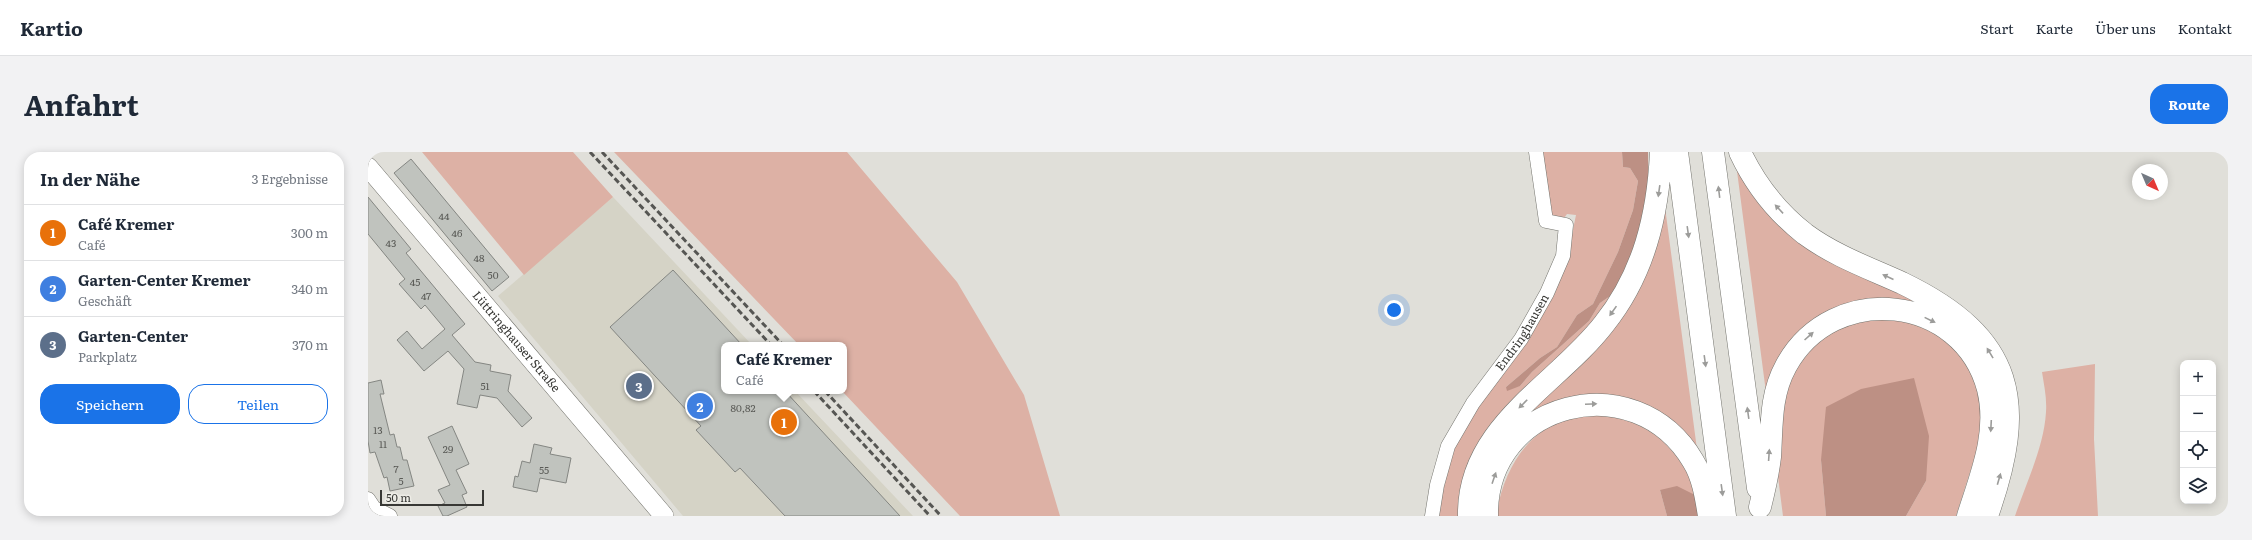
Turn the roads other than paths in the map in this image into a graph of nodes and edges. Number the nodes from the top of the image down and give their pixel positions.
1 (1536, 152) edge
2 (1661, 152) edge
3 (1677, 152) edge
4 (1714, 152) edge
5 (1740, 152) edge
6 (368, 167) edge
7 (368, 499) edge
8 (1761, 512) edge
9 (390, 516) edge
10 (664, 516) edge
11 (1432, 516) edge
12 (1469, 516) edge
13 (1488, 516) edge
14 (1709, 516) edge
15 (1725, 516) edge
16 (1968, 516) edge
17 (1987, 516) edge

1 - 11 street, Endringhausen
2 -> 12 highway
3 -> 15 highway
8 -> 4 highway
17 -> 5 highway
6 - 10 street, Lüttringhauser Straße
7 - 9 street
8 -> 16 highway
13 -> 14 highway

